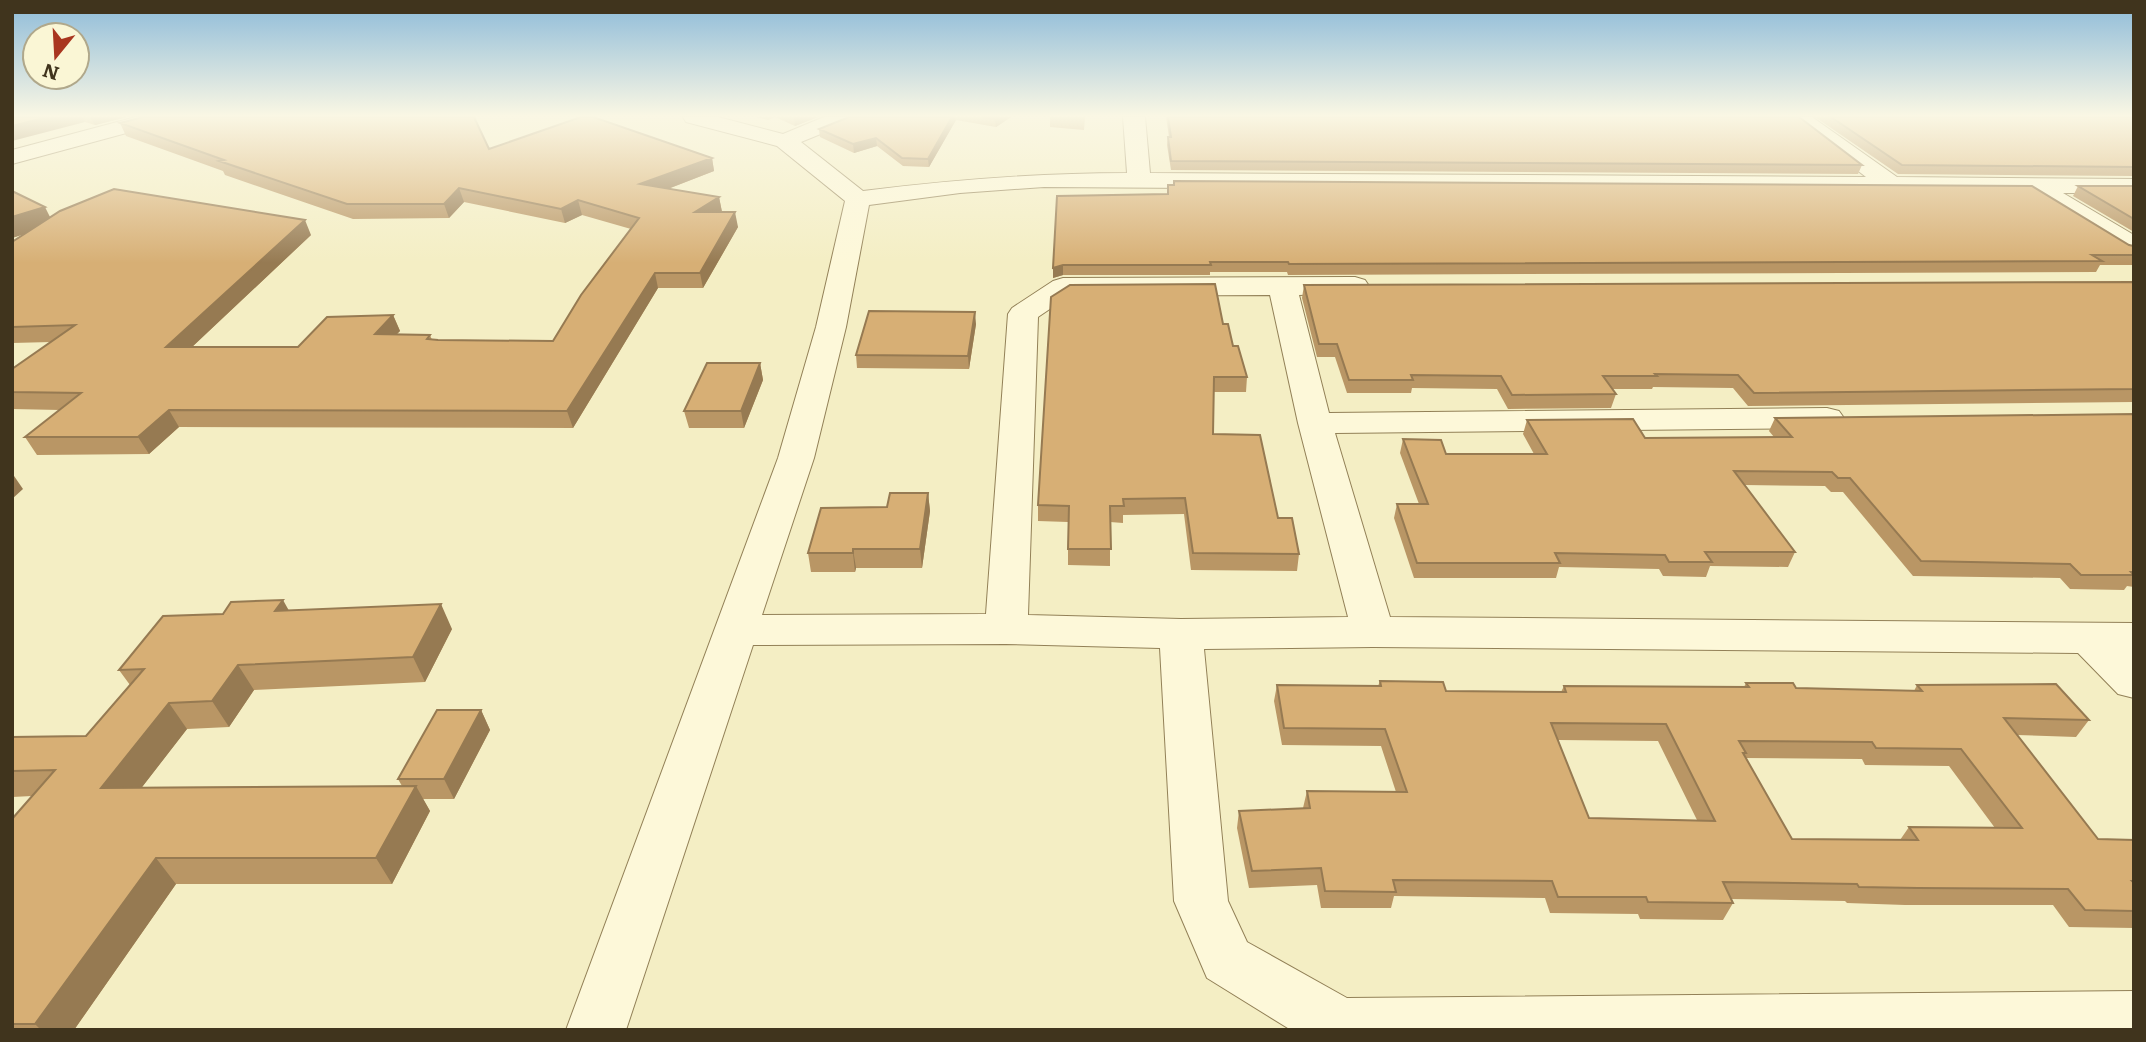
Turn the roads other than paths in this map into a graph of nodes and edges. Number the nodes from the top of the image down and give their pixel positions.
1 (816, 166) edge
2 (1138, 166) edge
3 (1866, 166) edge
4 (1139, 180) junction
5 (1892, 185) junction
6 (2033, 186) junction
7 (2134, 186) edge
8 (858, 199) junction
9 (2134, 247) edge
10 (1282, 286) junction
11 (1380, 286) edge
12 (1856, 418) edge
13 (1315, 423) junction
14 (1006, 629) junction
15 (735, 631) junction
16 (1373, 632) junction
17 (1181, 634) junction
18 (2089, 638) junction
19 (2134, 638) edge
20 (2134, 682) edge
21 (2134, 1019) edge
22 (596, 1030) edge

1 - 8 street
2 - 4 street
3 - 5 street
4 - 5 street
4 - 8 street
5 - 6 street
6 - 7 street
6 - 9 street
8 - 15 street
10 - 11 street
10 - 13 street
10 - 14 street
12 - 13 street
13 - 16 street
14 - 15 street
14 - 17 street
15 - 22 street
16 - 17 street
16 - 18 street
17 - 21 street
18 - 19 street
18 - 20 street

